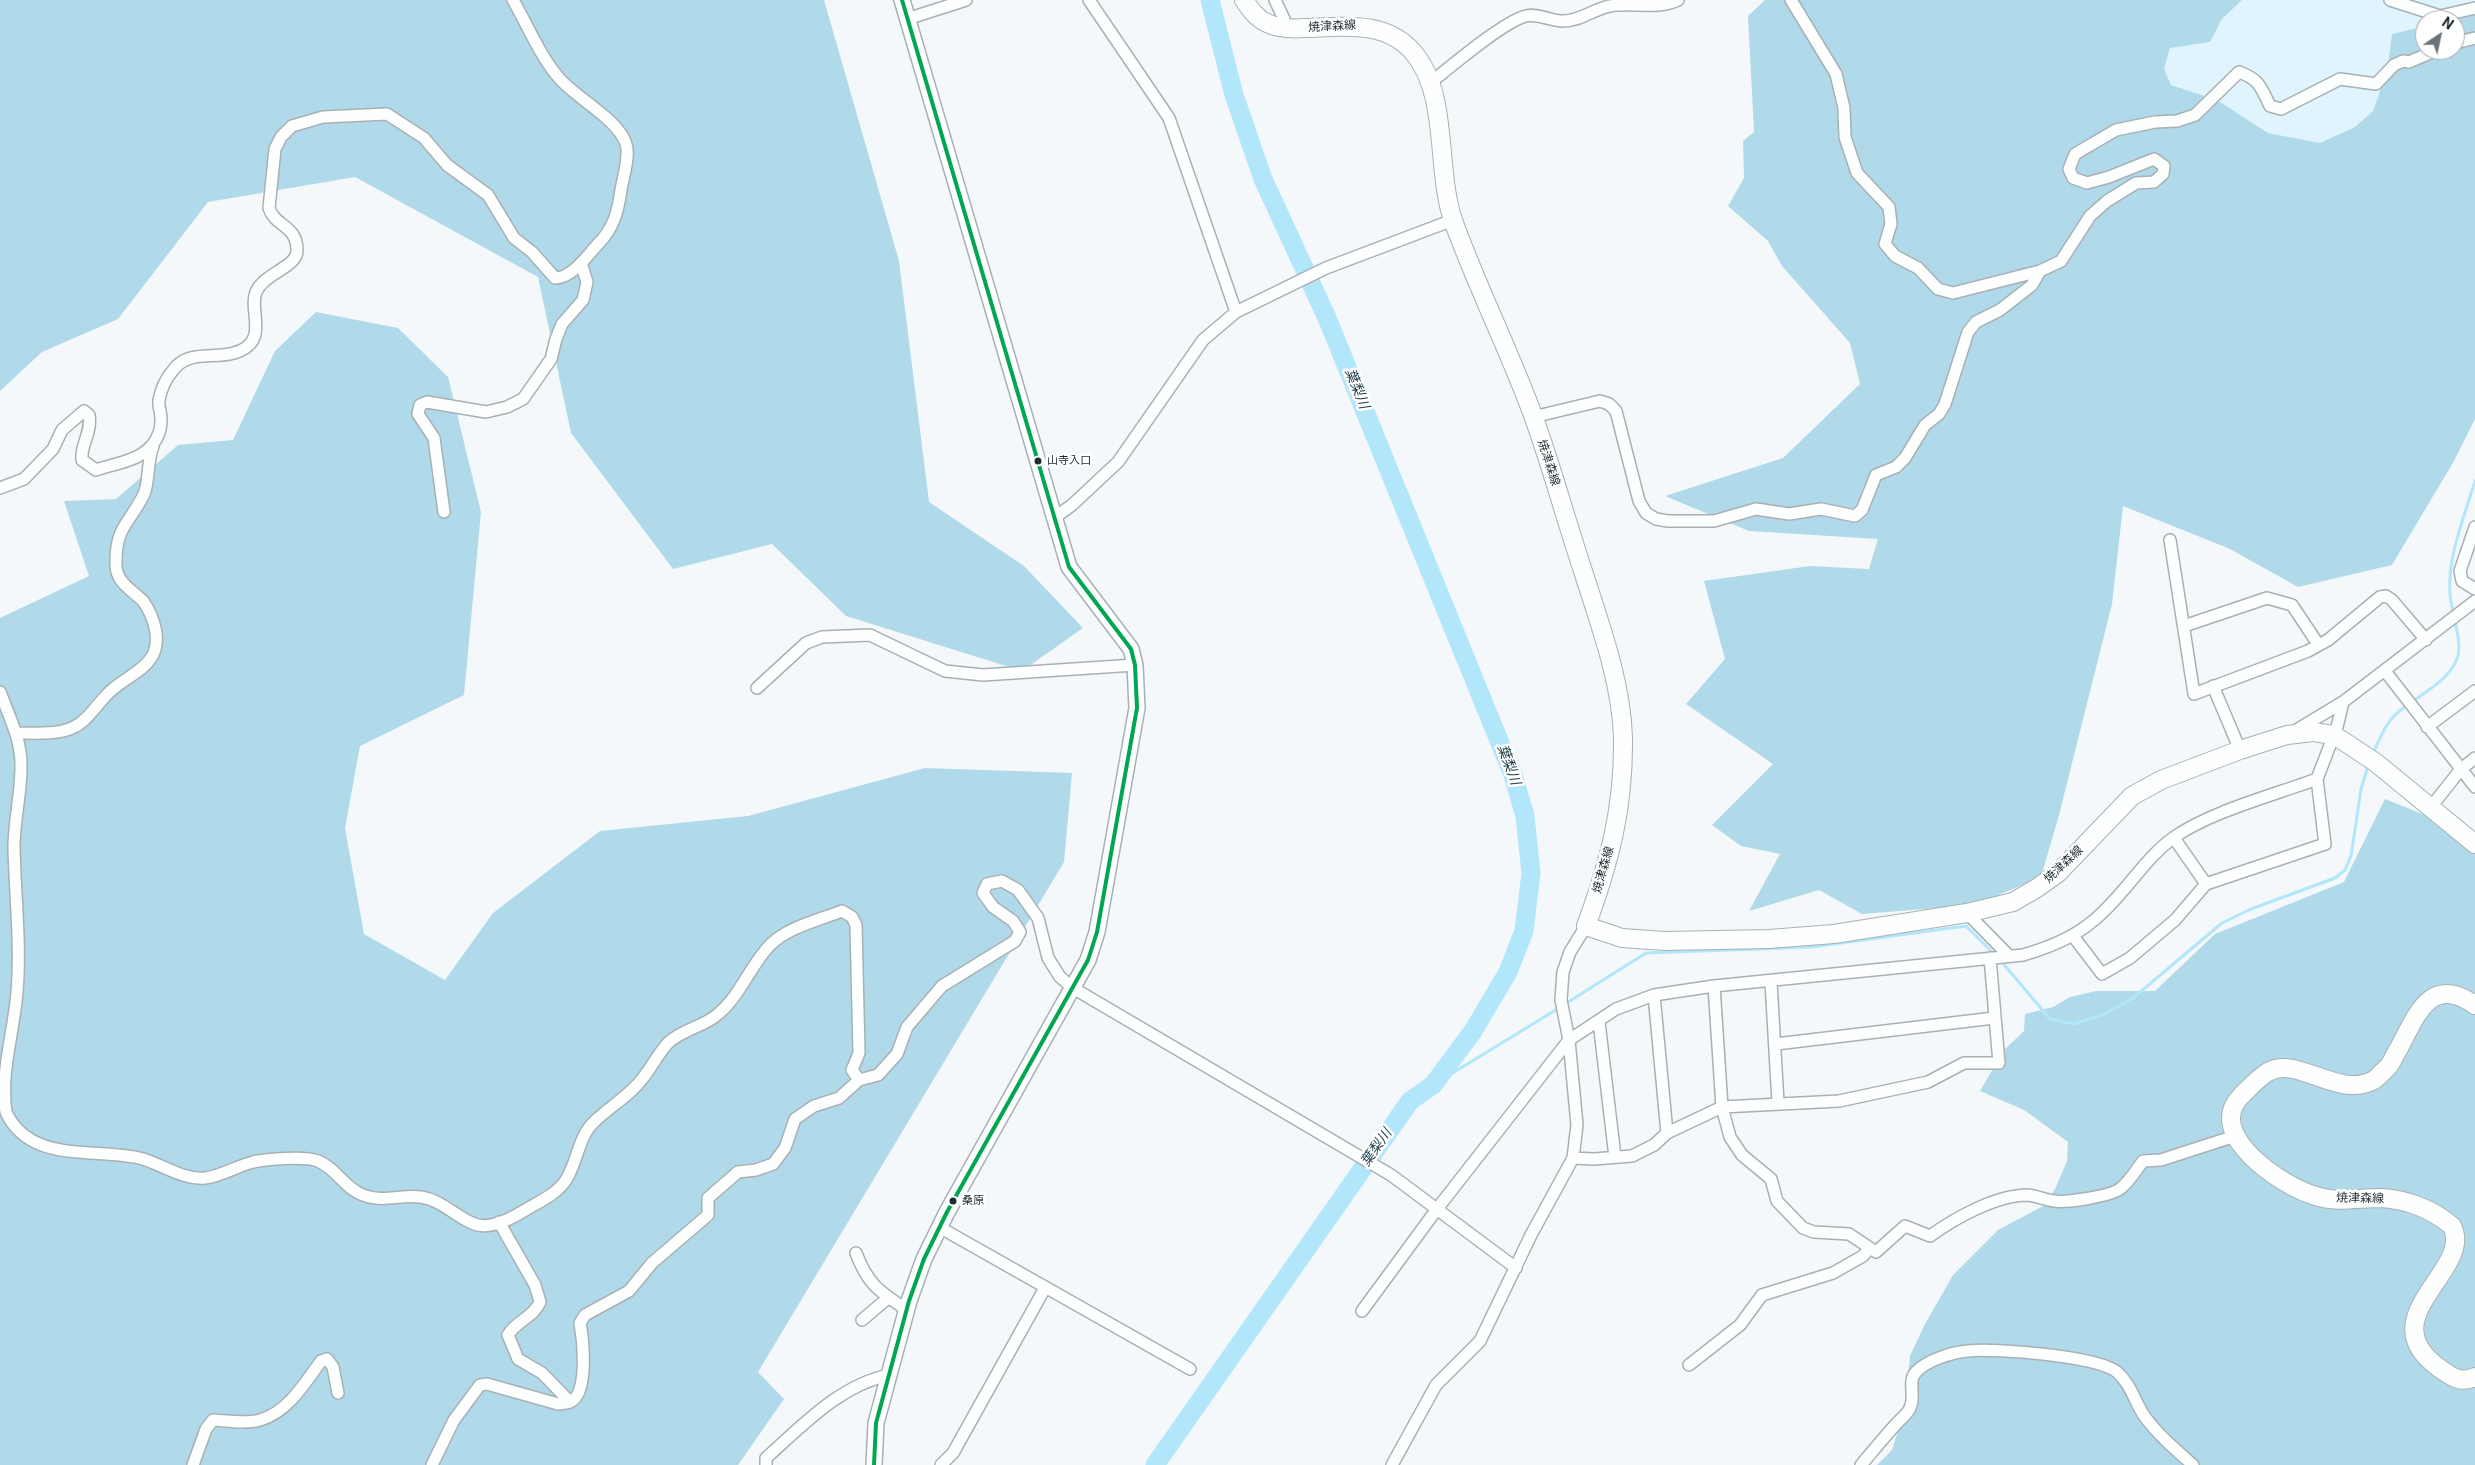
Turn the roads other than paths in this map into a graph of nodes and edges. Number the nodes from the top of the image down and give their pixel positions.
1 (513, 0) edge
2 (902, 0) edge
3 (966, 0) edge
4 (1089, 0) edge
5 (1244, 0) edge
6 (1275, 0) edge
7 (1678, 0) edge
8 (1792, 0) edge
9 (2390, 0) edge
10 (2475, 8) edge
11 (908, 19) junction
12 (1282, 28) junction
13 (2415, 59) edge
14 (1429, 84) junction
15 (1453, 220) junction
16 (581, 263) junction
17 (2040, 272) junction
18 (1236, 312) junction
19 (1533, 417) junction
20 (153, 446) junction
21 (0, 488) edge
22 (444, 512) dead end
23 (1054, 518) junction
24 (2475, 527) edge
25 (2170, 540) dead end
26 (2475, 589) edge
27 (2475, 601) edge
28 (2184, 626) junction
29 (2426, 640) junction
30 (2318, 644) junction
31 (1135, 666) junction
32 (2385, 671) junction
33 (2213, 686) junction
34 (757, 688) dead end
35 (2475, 691) edge
36 (0, 692) edge
37 (2343, 702) junction
38 (2427, 727) junction
39 (16, 734) junction
40 (2287, 735) junction
41 (2334, 735) junction
42 (2240, 750) junction
43 (2475, 758) edge
44 (2461, 769) junction
45 (2317, 779) junction
46 (2475, 787) edge
47 (2432, 807) junction
48 (2174, 838) junction
49 (2475, 844) edge
50 (2206, 884) junction
51 (1967, 913) junction
52 (1586, 926) junction
53 (2072, 936) junction
54 (2008, 956) junction
55 (1990, 958) junction
56 (1771, 982) junction
57 (1714, 986) junction
58 (1073, 988) junction
59 (1654, 995) junction
60 (2475, 1005) edge
61 (1994, 1018) junction
62 (1598, 1022) junction
63 (1569, 1040) junction
64 (1776, 1044) junction
65 (859, 1080) junction
66 (1778, 1103) junction
67 (1722, 1107) junction
68 (1667, 1133) junction
69 (2235, 1136) junction
70 (1615, 1157) junction
71 (1573, 1158) junction
72 (1437, 1209) junction
73 (499, 1222) junction
74 (939, 1227) junction
75 (1870, 1248) junction
76 (856, 1254) dead end
77 (1516, 1268) junction
78 (1045, 1288) junction
79 (888, 1298) junction
80 (907, 1310) junction
81 (1362, 1311) dead end
82 (862, 1320) dead end
83 (1689, 1365) dead end
84 (1190, 1369) dead end
85 (889, 1375) junction
86 (2475, 1377) edge
87 (338, 1393) dead end
88 (570, 1402) junction
89 (193, 1465) edge
90 (432, 1465) edge
91 (766, 1465) edge
92 (874, 1465) edge
93 (941, 1465) edge
94 (1392, 1465) edge
95 (1860, 1465) edge
96 (2193, 1465) edge

1 - 16 street
2 - 11 main road
3 - 11 street
4 - 18 street
5 - 12 main road, 焼津森線
6 - 12 street
7 - 14 street
8 - 17 street
9 - 10 street
11 - 23 main road
12 - 14 main road, 焼津森線
13 - 17 street
14 - 15 main road, 焼津森線
15 - 18 street
15 - 19 main road, 焼津森線
16 - 20 street
16 - 22 street
17 - 19 street
18 - 23 street
19 - 52 main road, 焼津森線
20 - 21 street
20 - 39 street
23 - 31 main road
24 - 26 street
25 - 28 street
27 - 29 street
28 - 30 street
28 - 33 street
29 - 30 street
29 - 32 street
30 - 33 street
31 - 34 street
31 - 58 main road
32 - 37 street
32 - 38 street
33 - 42 street
35 - 38 street
36 - 39 street
37 - 40 street
37 - 41 street
38 - 44 street
39 - 73 street
40 - 41 main road, 焼津森線
40 - 42 main road, 焼津森線
41 - 45 street
41 - 47 main road, 焼津森線
42 - 51 main road, 焼津森線
43 - 44 street
44 - 46 street
44 - 47 street
45 - 48 street
45 - 50 street
47 - 49 main road, 焼津森線
48 - 50 street
48 - 53 street
50 - 53 street
51 - 52 main road, 焼津森線
51 - 54 street
52 - 63 street
53 - 54 street
54 - 55 street
55 - 56 street
55 - 61 street
56 - 57 street
56 - 64 street
57 - 59 street
57 - 67 street
58 - 65 street
58 - 72 street
58 - 74 main road
59 - 62 street
59 - 68 street
60 - 69 main road
61 - 64 street
61 - 66 street
62 - 63 street
62 - 70 street
63 - 71 street
63 - 72 street
64 - 66 street
65 - 73 street
65 - 88 street
66 - 67 street
67 - 68 street
67 - 75 street
68 - 70 street
69 - 75 street
69 - 86 main road, 焼津森線
70 - 71 street
71 - 77 street
72 - 77 street
72 - 81 street
73 - 88 street
74 - 78 street
74 - 80 main road
75 - 83 street
76 - 79 street
77 - 94 street
78 - 84 street
78 - 93 street
79 - 80 street
79 - 82 street
80 - 85 main road
85 - 91 street
85 - 92 main road
87 - 89 street
88 - 90 street
95 - 96 street

